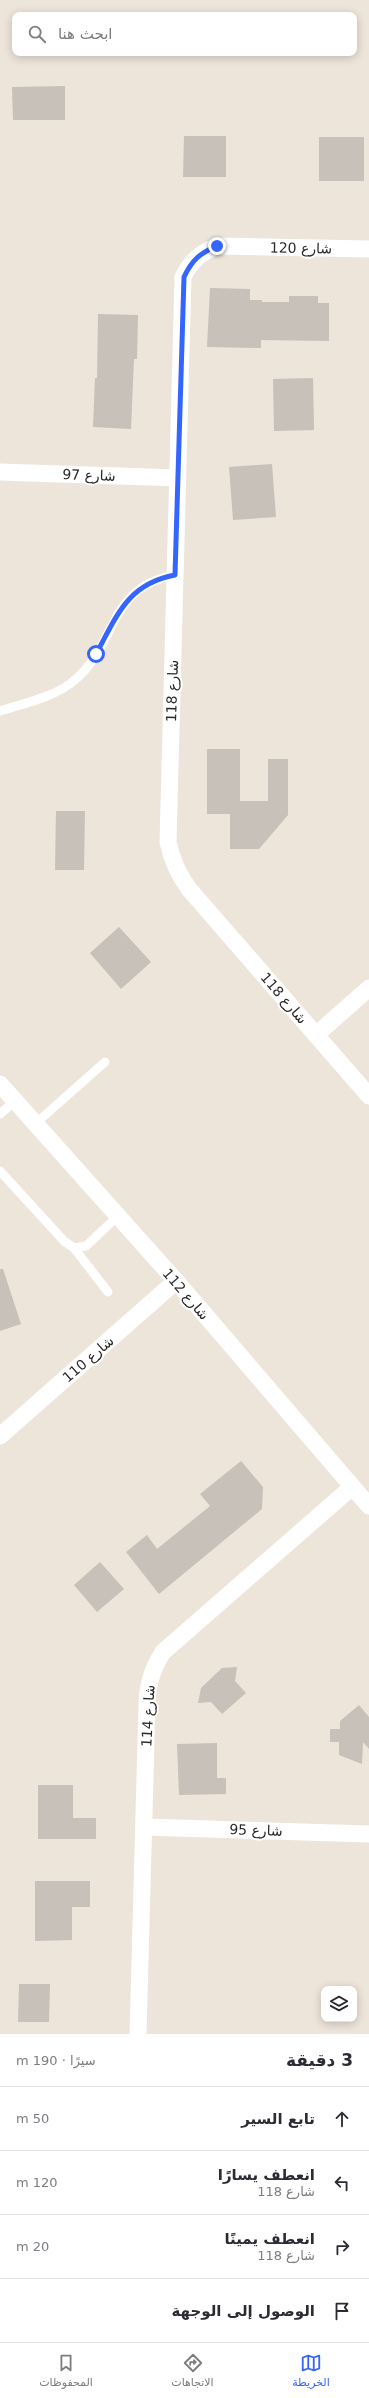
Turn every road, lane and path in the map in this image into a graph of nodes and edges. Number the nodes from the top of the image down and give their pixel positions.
1 (233, 246) joint
2 (369, 249) edge
3 (0, 472) edge
4 (178, 478) junction
5 (175, 575) junction
6 (0, 711) edge
7 (369, 988) edge
8 (316, 1035) junction
9 (105, 1062) dead end
10 (0, 1084) edge
11 (369, 1096) edge
12 (15, 1101) junction
13 (0, 1114) edge
14 (35, 1124) junction
15 (0, 1171) edge
16 (118, 1216) junction
17 (74, 1248) junction
18 (176, 1281) junction
19 (108, 1292) dead end
20 (0, 1436) edge
21 (352, 1487) junction
22 (369, 1506) edge
23 (144, 1827) junction
24 (369, 1834) edge
25 (138, 2034) edge

1 - 2 street, شارع 120
1 - 4 street, شارع 118
3 - 4 street, شارع 97
4 - 5 street, شارع 118
5 - 6 lane
5 - 8 street, شارع 118
7 - 8 street
8 - 11 street, شارع 118
9 - 14 lane
10 - 12 street, شارع 112
12 - 13 lane
12 - 14 street, شارع 112
14 - 16 street, شارع 112
15 - 17 lane
16 - 17 lane
16 - 18 street, شارع 112
17 - 19 lane
18 - 20 street, شارع 110
18 - 21 street, شارع 112
21 - 22 street, شارع 112
21 - 23 street, شارع 114
23 - 24 street, شارع 95
23 - 25 street, شارع 114

